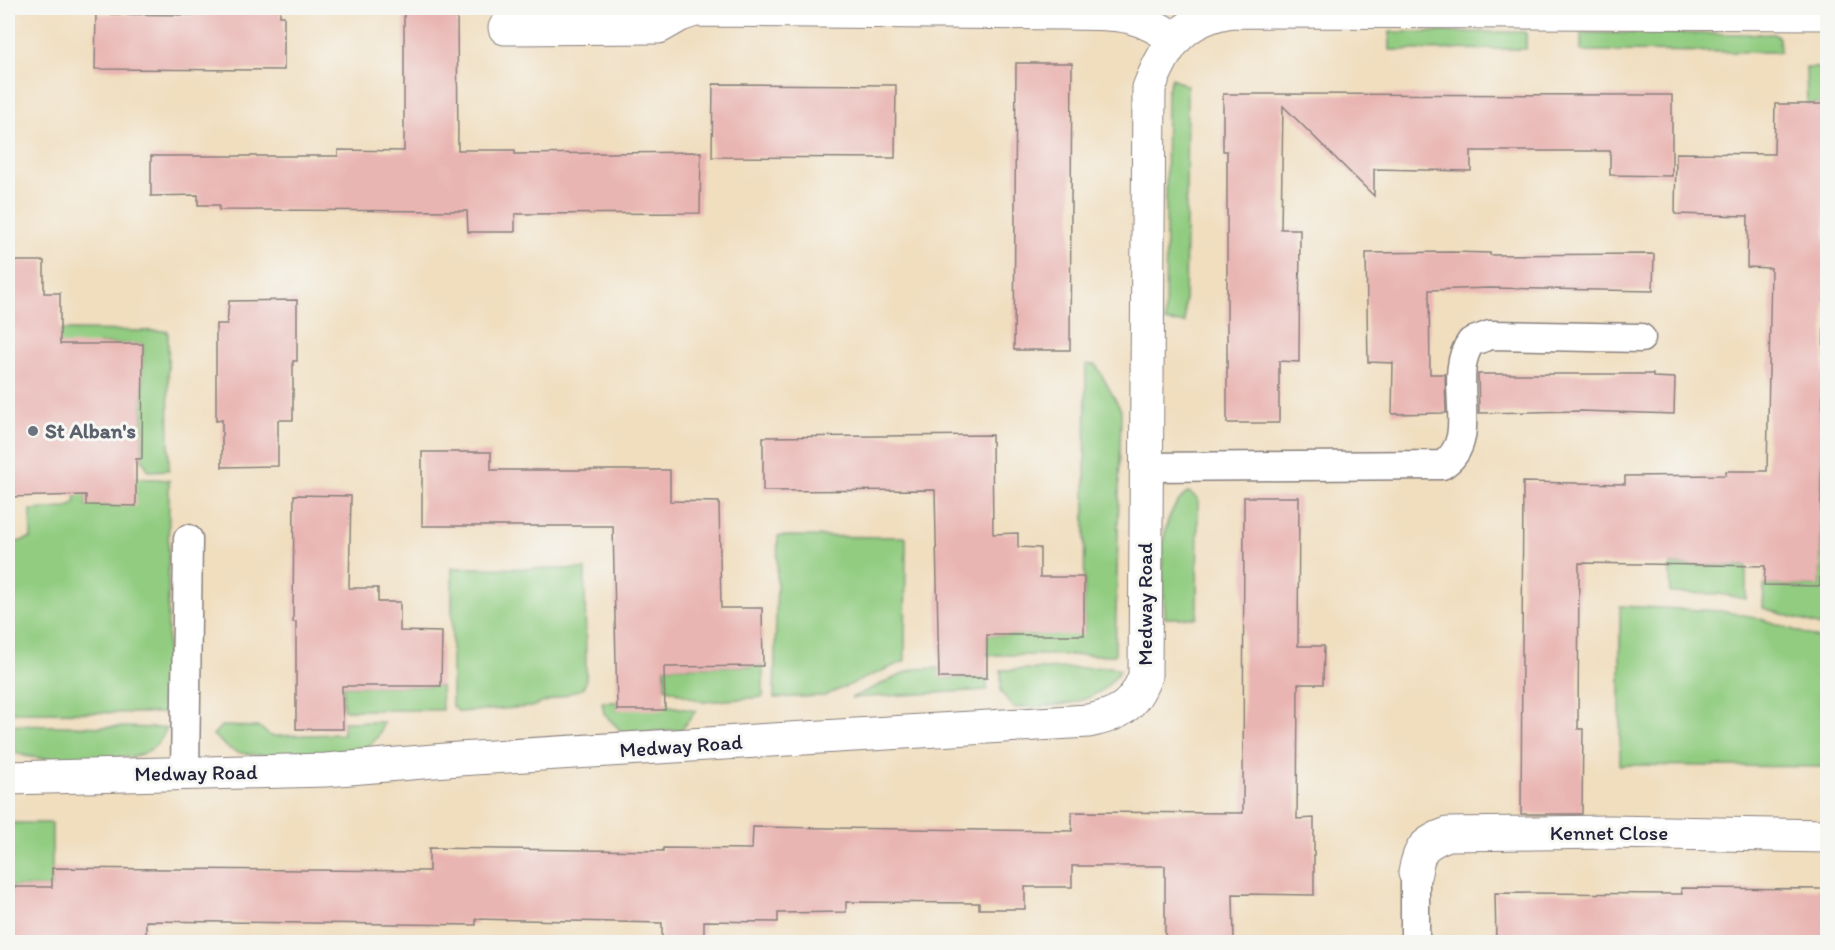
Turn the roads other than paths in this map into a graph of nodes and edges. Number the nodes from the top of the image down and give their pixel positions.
1 (1540, 10) edge
2 (1827, 14) edge
3 (505, 28) dead end
4 (1175, 39) junction
5 (1641, 338) dead end
6 (1146, 467) junction
7 (188, 539) dead end
8 (185, 774) junction
9 (8, 777) edge
10 (1827, 836) edge
11 (1415, 873) joint
12 (1415, 942) edge

1 - 2 street, Medway Road
1 - 4 street, Medway Road
3 - 4 street
4 - 6 street, Medway Road
5 - 6 lane
6 - 8 street, Medway Road
7 - 8 lane
8 - 9 street, Medway Road
10 - 11 street, Kennet Close
11 - 12 lane

